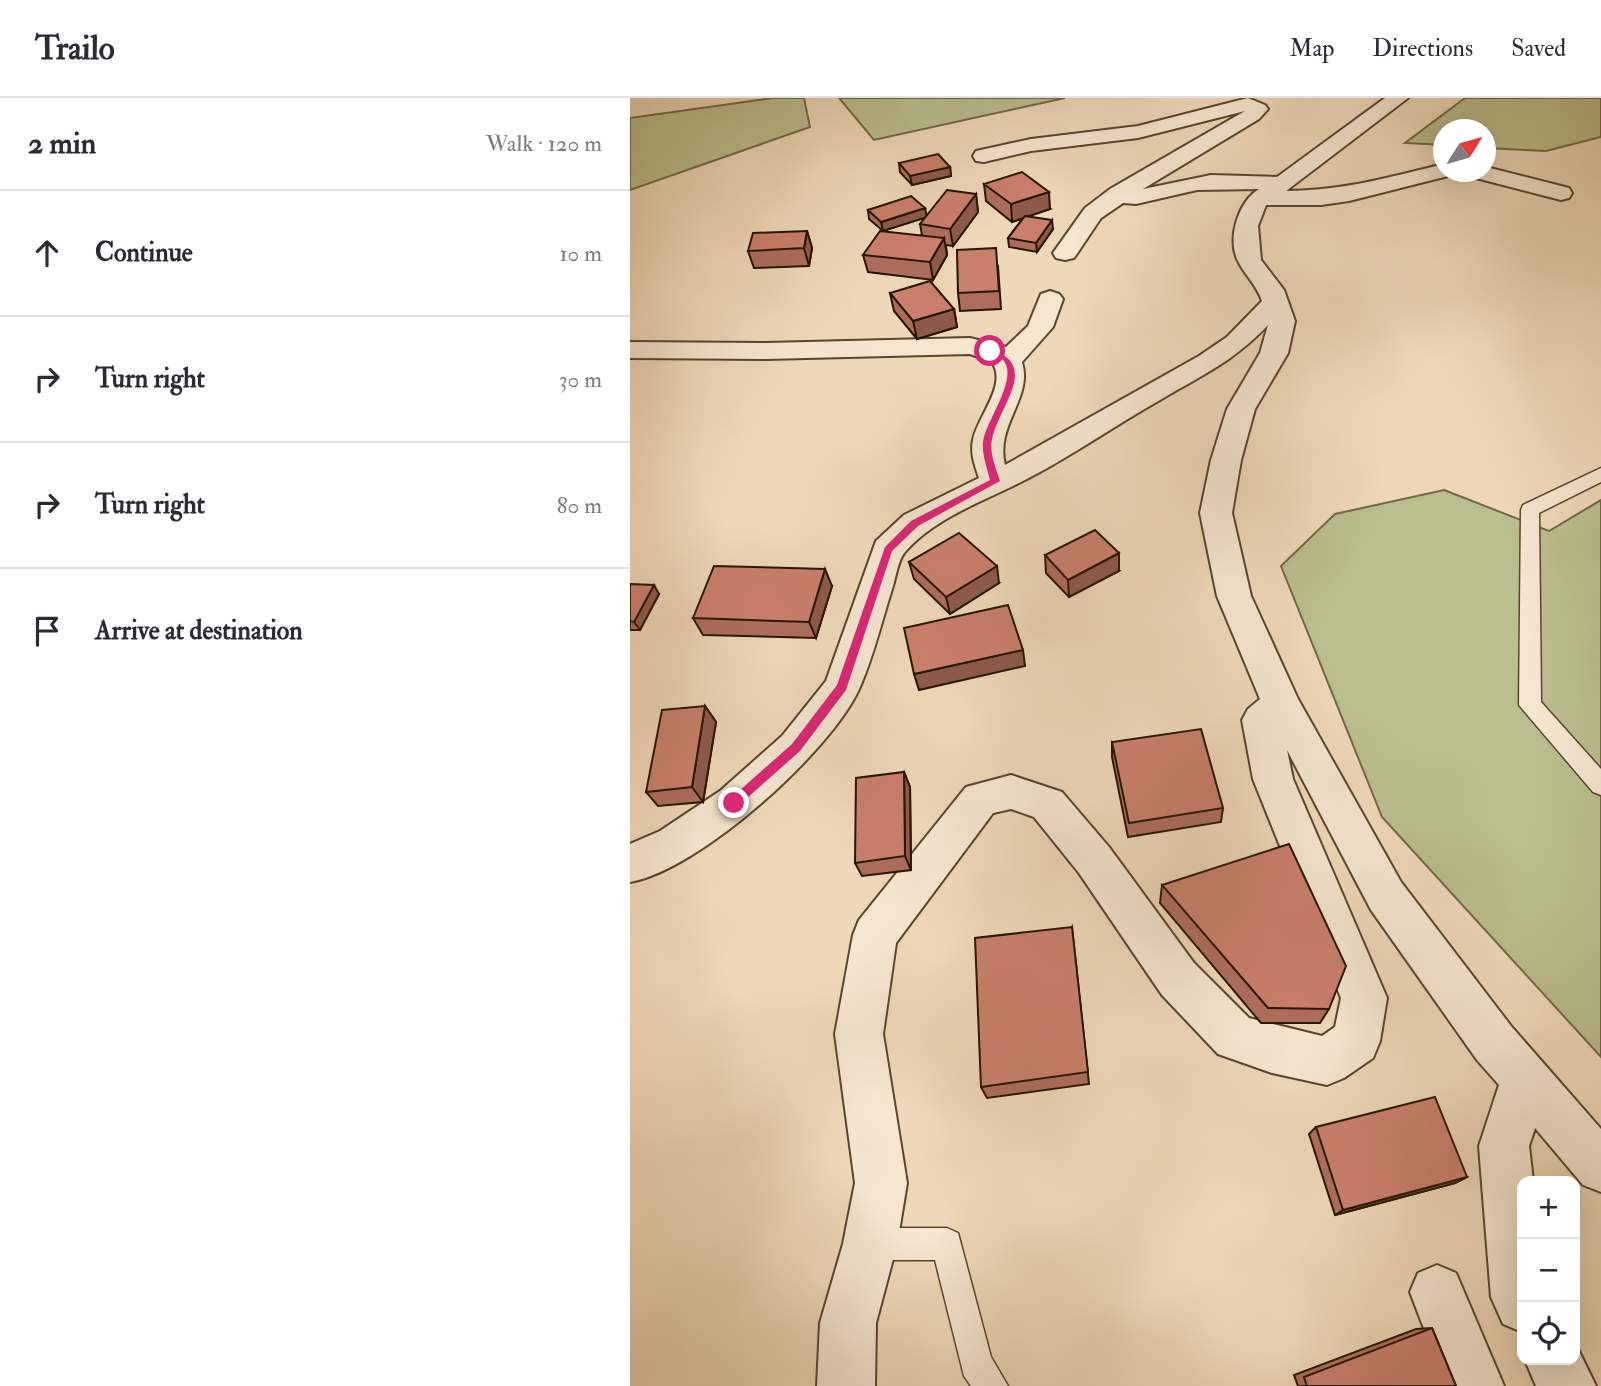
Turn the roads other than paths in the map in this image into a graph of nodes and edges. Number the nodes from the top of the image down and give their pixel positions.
1 (1398, 98) edge
2 (984, 156) dead end
3 (1433, 171) edge
4 (1496, 176) edge
5 (1270, 191) junction
6 (1561, 194) dead end
7 (1119, 196) junction
8 (1066, 253) dead end
9 (1050, 299) dead end
10 (1276, 301) junction
11 (630, 350) edge
12 (1007, 361) junction
13 (1601, 474) edge
14 (995, 481) junction
15 (1281, 704) junction
16 (1601, 785) edge
17 (630, 863) edge
18 (1525, 1080) junction
19 (1601, 1167) edge
20 (870, 1244) junction
21 (1437, 1292) dead end
22 (1520, 1302) edge
23 (1556, 1365) edge
24 (846, 1386) edge
25 (991, 1386) edge
26 (1475, 1386) edge
27 (1567, 1386) edge

1 - 5 street
2 - 7 street
3 - 5 street
4 - 6 street
5 - 7 street
5 - 10 street
7 - 8 street
9 - 12 street
10 - 14 street
10 - 15 street
11 - 12 street
12 - 14 street
13 - 16 lane
14 - 17 street
15 - 18 street
15 - 20 street
18 - 19 street
18 - 22 street
20 - 24 street
20 - 25 lane
21 - 26 street
23 - 27 street

